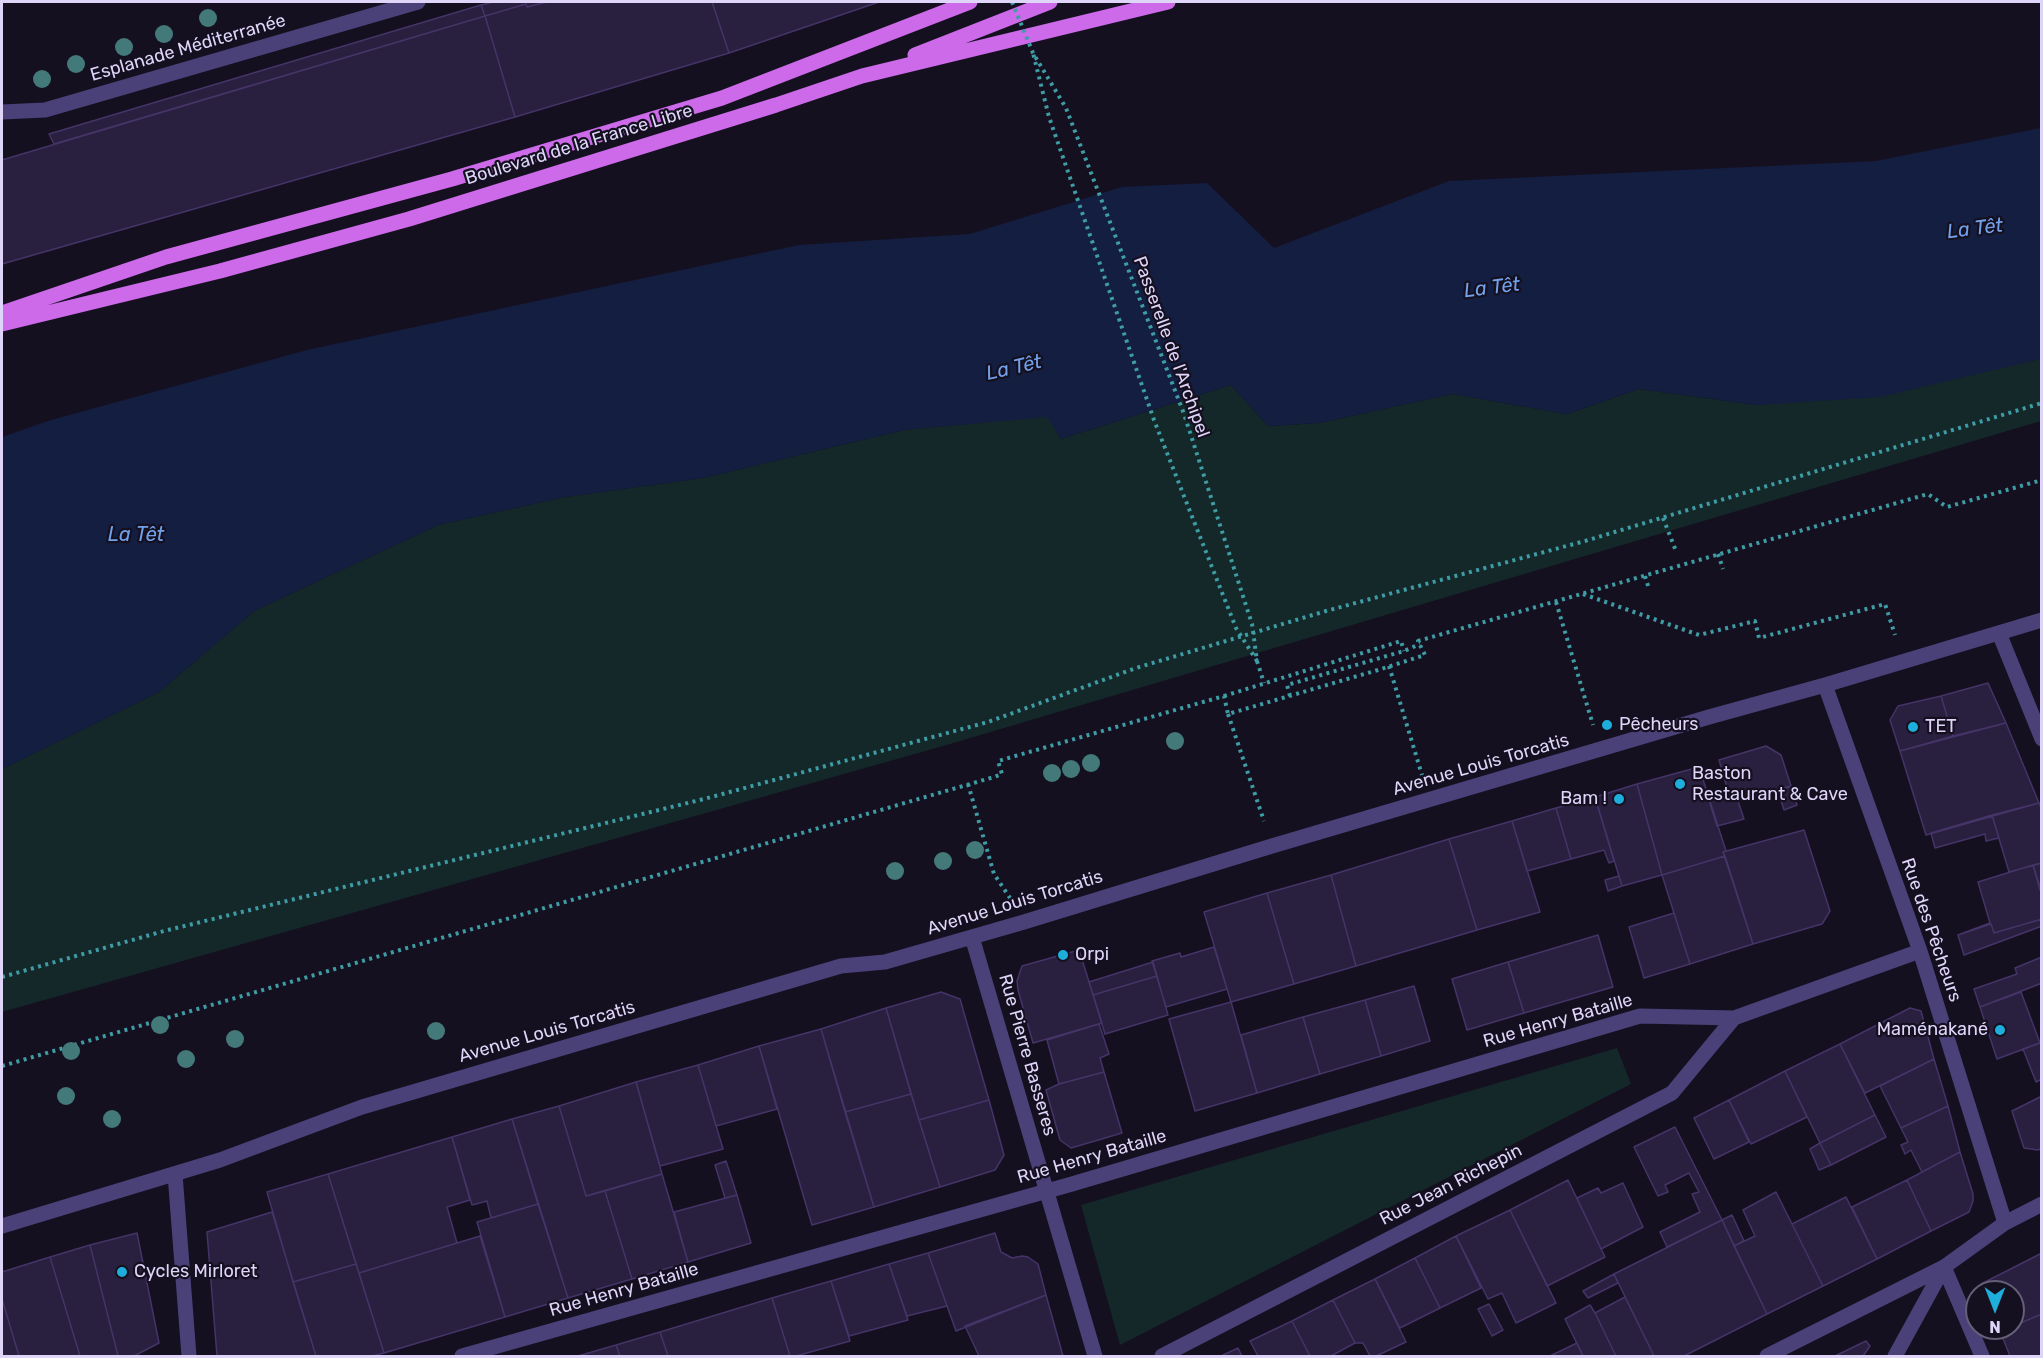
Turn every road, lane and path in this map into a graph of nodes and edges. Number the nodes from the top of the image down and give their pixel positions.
1 (418, 2) edge
2 (970, 2) edge
3 (1012, 2) edge
4 (1050, 2) edge
5 (1168, 2) edge
6 (1034, 53) junction
7 (862, 76) junction
8 (2, 112) edge
9 (2, 313) edge
10 (2, 324) edge
11 (2042, 404) edge
12 (2042, 480) edge
13 (1664, 518) junction
14 (1676, 550) dead end
15 (1718, 554) junction
16 (1723, 569) dead end
17 (1645, 576) junction
18 (1649, 589) dead end
19 (1583, 594) junction
20 (1556, 602) junction
21 (2042, 620) edge
22 (1999, 633) junction
23 (1420, 644) junction
24 (1404, 651) junction
25 (1257, 661) junction
26 (1389, 666) junction
27 (1879, 669) junction
28 (1264, 683) junction
29 (1825, 685) junction
30 (1224, 696) junction
31 (1290, 696) junction
32 (1228, 714) junction
33 (2042, 739) edge
34 (1600, 750) junction
35 (968, 784) junction
36 (1430, 801) junction
37 (1272, 846) junction
38 (994, 874) dead end
39 (972, 937) junction
40 (1920, 951) junction
41 (2, 977) edge
42 (1734, 1017) junction
43 (2, 1066) edge
44 (175, 1174) junction
45 (1047, 1191) junction
46 (2042, 1204) edge
47 (2005, 1223) junction
48 (2, 1226) edge
49 (1944, 1267) junction
50 (189, 1356) edge
51 (462, 1356) edge
52 (1095, 1356) edge
53 (1162, 1356) edge
54 (1767, 1356) edge
55 (1895, 1356) edge
56 (1982, 1356) edge

1 - 8 street, Esplanade Méditerranée
2 - 9 main road, Boulevard de la France Libre
3 - 6 path, Passerelle de l'Archipel, bridge
4 - 7 main road
5 - 7 main road, Boulevard de la France Libre
6 - 25 path, Passerelle de l'Archipel, bridge
6 - 25 path, Passerelle de l'Archipel, bridge
7 - 10 main road, Boulevard de la France Libre
11 - 13 path
12 - 15 path
13 - 14 path
13 - 41 path
15 - 16 path
15 - 17 path
17 - 18 path
17 - 19 path
19 - 20 path
19 - 27 path
20 - 23 path
20 - 34 path
21 - 22 street, Avenue Louis Torcatis
22 - 27 street, Avenue Louis Torcatis
22 - 33 street
23 - 24 path
23 - 26 path
24 - 28 path
24 - 31 path
25 - 28 path, Passerelle de l'Archipel
26 - 31 path
26 - 36 path
27 - 29 street, Avenue Louis Torcatis
28 - 30 path
29 - 34 street, Avenue Louis Torcatis
29 - 40 street, Rue des Pêcheurs
30 - 32 path
30 - 35 path
31 - 32 path
32 - 37 path
34 - 36 street, Avenue Louis Torcatis
35 - 38 path
35 - 43 path
36 - 37 street, Avenue Louis Torcatis
37 - 39 street, Avenue Louis Torcatis
39 - 44 street, Avenue Louis Torcatis
39 - 45 street, Rue Pierre Basseres
40 - 42 street
40 - 47 street, Rue des Pêcheurs
42 - 45 street, Rue Henry Bataille
42 - 53 street, Rue Jean Richepin
44 - 48 street, Avenue Louis Torcatis
44 - 50 street
45 - 51 street, Rue Henry Bataille
45 - 52 street, Rue Pierre Basseres
46 - 47 street
47 - 49 street
49 - 54 street
49 - 55 street
49 - 56 street

